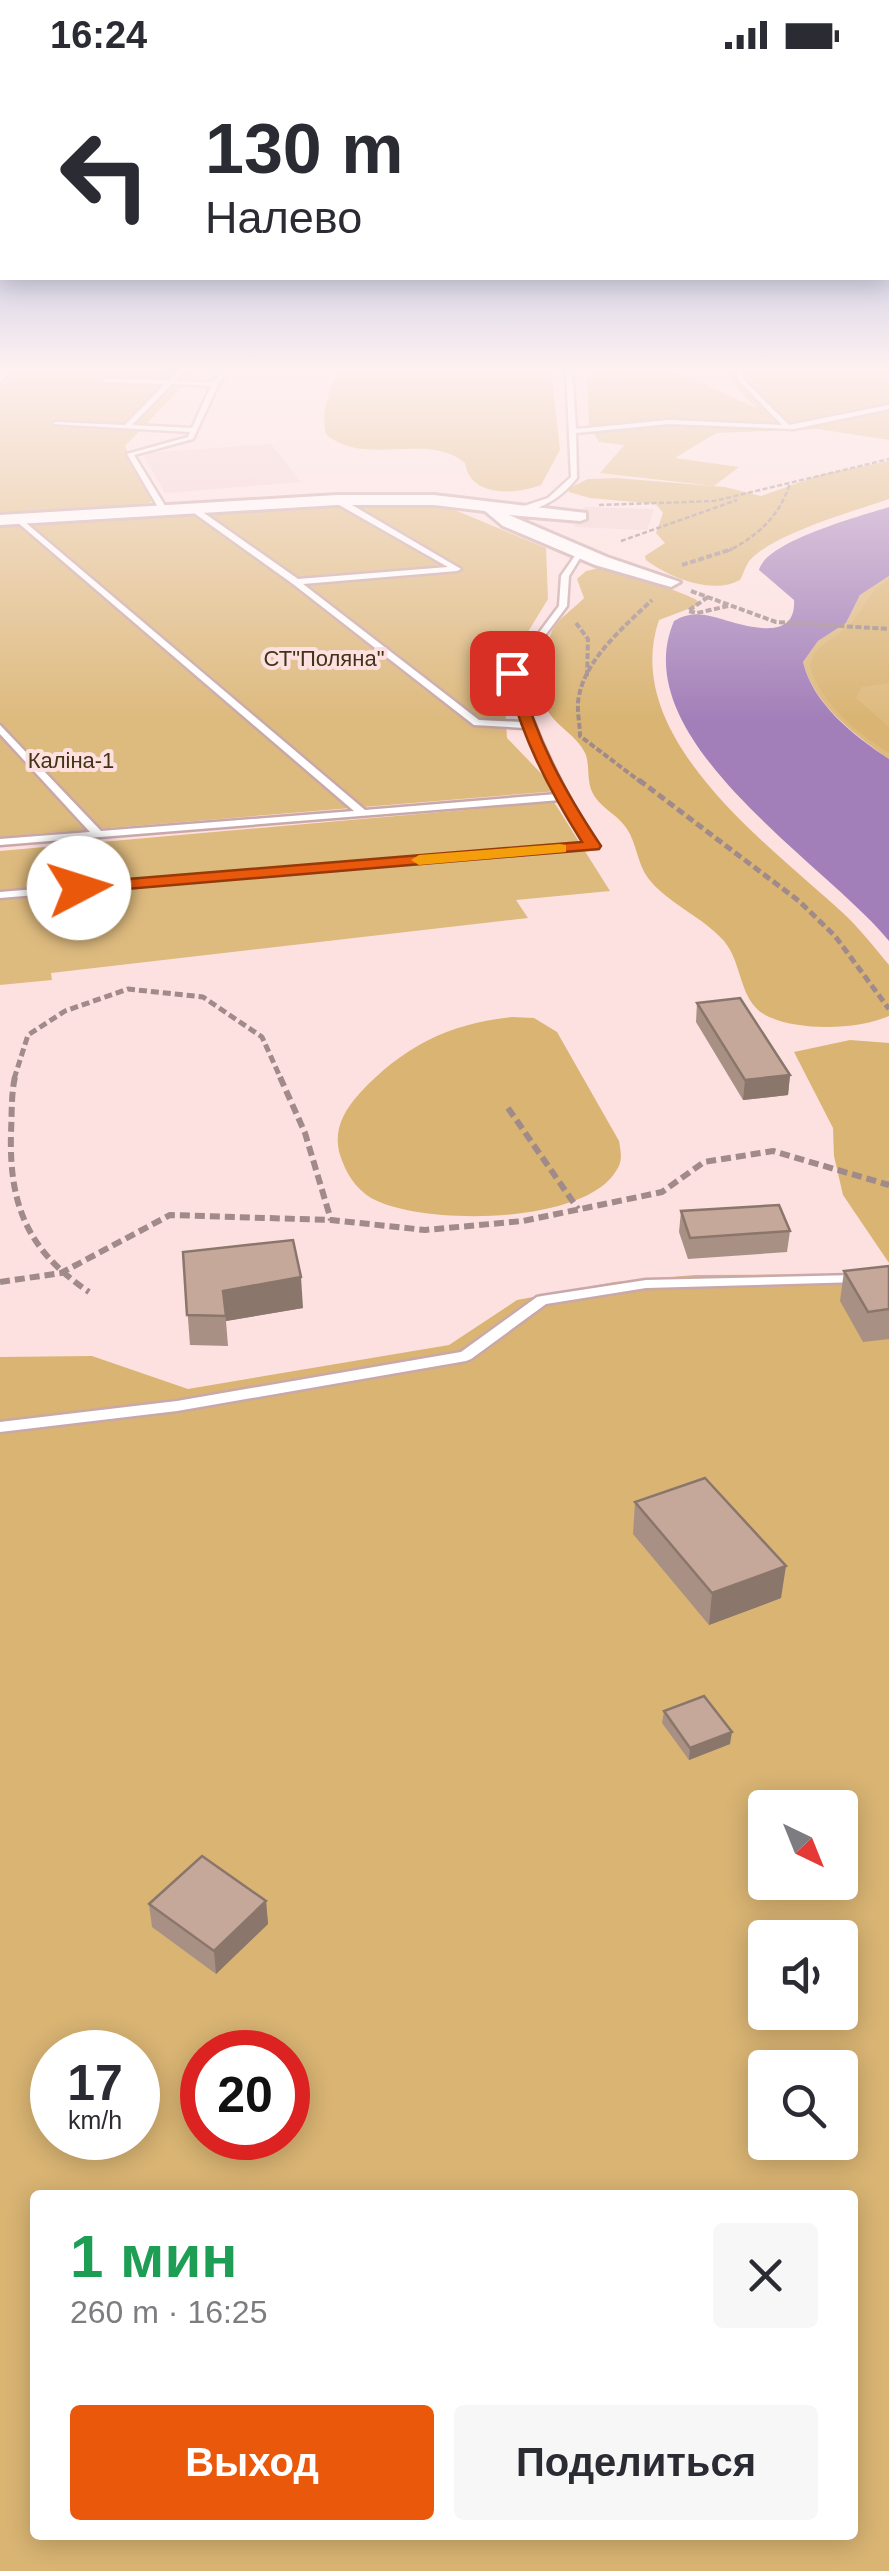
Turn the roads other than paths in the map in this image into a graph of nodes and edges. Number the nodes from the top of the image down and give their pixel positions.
1 (150, 487) edge
2 (567, 487) edge
3 (338, 500) junction
4 (192, 508) junction
5 (490, 508) junction
6 (164, 509) junction
7 (518, 510) junction
8 (583, 510) road end
9 (19, 518) junction
10 (0, 520) edge
11 (582, 552) junction
12 (296, 582) junction
13 (671, 582) road end
14 (526, 726) junction
15 (0, 728) edge
16 (561, 797) junction
17 (362, 812) junction
18 (98, 834) junction
19 (0, 842) edge
20 (0, 895) edge
21 (854, 1278) edge
22 (0, 1427) edge

1 - 6 lane
2 - 7 lane
3 - 4 street
3 - 5 street
3 - 12 lane
4 - 6 street
4 - 12 lane
5 - 7 street
5 - 11 street
6 - 9 street
7 - 8 street
9 - 10 street
9 - 17 lane
11 - 13 street
11 - 14 lane
12 - 14 lane
14 - 16 lane
15 - 18 lane
16 - 17 lane
16 - 20 lane
17 - 18 lane
18 - 19 lane
21 - 22 lane

